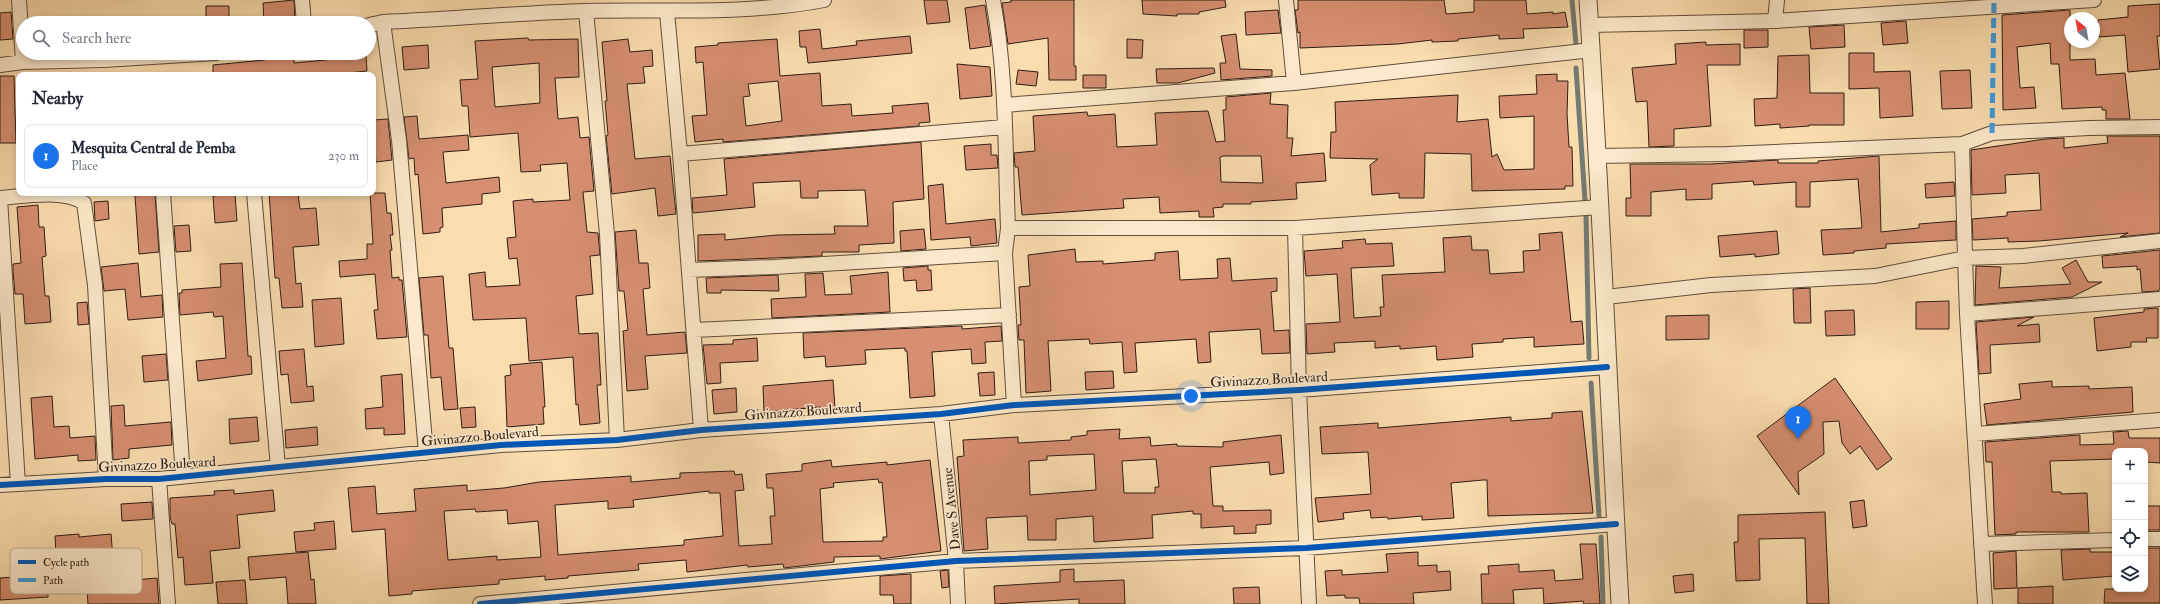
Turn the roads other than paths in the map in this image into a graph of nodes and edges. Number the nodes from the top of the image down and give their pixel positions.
1 (19, 0) edge
2 (302, 0) edge
3 (824, 0) edge
4 (993, 0) edge
5 (1286, 0) edge
6 (1588, 0) edge
7 (1777, 0) edge
8 (2094, 0) edge
9 (586, 11) junction
10 (667, 12) junction
11 (20, 16) edge
12 (303, 16) edge
13 (1775, 21) junction
14 (376, 24) edge
15 (1590, 25) junction
16 (1592, 50) junction
17 (104, 60) edge
18 (23, 62) joint
19 (0, 65) edge
20 (1294, 83) junction
21 (1004, 105) junction
22 (1004, 126) junction
23 (2160, 127) edge
24 (1962, 144) junction
25 (680, 154) junction
26 (1597, 156) junction
27 (42, 196) edge
28 (68, 196) edge
29 (163, 196) edge
30 (254, 196) edge
31 (1, 198) edge
32 (1601, 208) junction
33 (1008, 228) junction
34 (1295, 228) junction
35 (2160, 241) edge
36 (1005, 253) junction
37 (1965, 258) junction
38 (689, 270) junction
39 (1606, 297) junction
40 (2160, 299) edge
41 (1967, 314) junction
42 (1008, 315) junction
43 (694, 330) junction
44 (1607, 367) junction
45 (1299, 390) junction
46 (1014, 405) junction
47 (941, 414) junction
48 (2160, 420) edge
49 (701, 430) junction
50 (1975, 434) junction
51 (617, 440) junction
52 (426, 453) junction
53 (278, 467) junction
54 (183, 476) junction
55 (106, 479) junction
56 (159, 479) junction
57 (18, 484) junction
58 (0, 485) edge
59 (1616, 524) junction
60 (2148, 539) edge
61 (2160, 539) edge
62 (2112, 540) edge
63 (1981, 544) junction
64 (1306, 548) junction
65 (956, 560) junction
66 (579, 600) edge
67 (168, 604) edge
68 (480, 604) edge
69 (958, 604) edge
70 (1309, 604) edge
71 (1620, 604) edge
72 (1985, 604) edge

1 - 11 street
2 - 12 street
3 - 10 street
4 - 21 street
5 - 20 street
6 - 15 street
7 - 13 street
8 - 13 street
9 - 10 street
9 - 14 street
9 - 51 street
10 - 25 street
13 - 15 street
14 - 52 street
15 - 16 street
16 - 20 street
16 - 26 street
17 - 18 street
18 - 19 street
20 - 21 street
21 - 22 street
22 - 25 street
22 - 33 street
23 - 24 street
24 - 26 street
24 - 37 street
25 - 38 street
26 - 32 street
27 - 31 street
28 - 55 street
29 - 54 street
30 - 53 street
31 - 57 street
32 - 34 street
32 - 39 street
33 - 34 street
33 - 36 street
34 - 45 street
35 - 37 street
36 - 38 street
36 - 42 street
37 - 39 street
37 - 41 street
38 - 43 street
39 - 44 street
40 - 41 street
41 - 50 street
42 - 43 street
42 - 46 street
43 - 49 street
44 - 45 street, Givinazzo Boulevard
44 - 59 street
45 - 46 street, Givinazzo Boulevard
45 - 64 street
46 - 47 street, Givinazzo Boulevard
47 - 49 street, Givinazzo Boulevard
47 - 65 street, Dave S Avenue
48 - 50 street
49 - 51 street, Givinazzo Boulevard
50 - 63 street
51 - 52 street, Givinazzo Boulevard
52 - 53 street, Givinazzo Boulevard
53 - 54 street, Givinazzo Boulevard
54 - 56 street, Givinazzo Boulevard
55 - 56 street, Givinazzo Boulevard
55 - 57 street, Givinazzo Boulevard
56 - 67 street
57 - 58 street, Givinazzo Boulevard
59 - 64 street
59 - 71 street
60 - 61 street
62 - 63 street
63 - 72 street
64 - 65 street
64 - 70 street
65 - 66 street
65 - 69 street, Dave S Avenue
66 - 68 street

